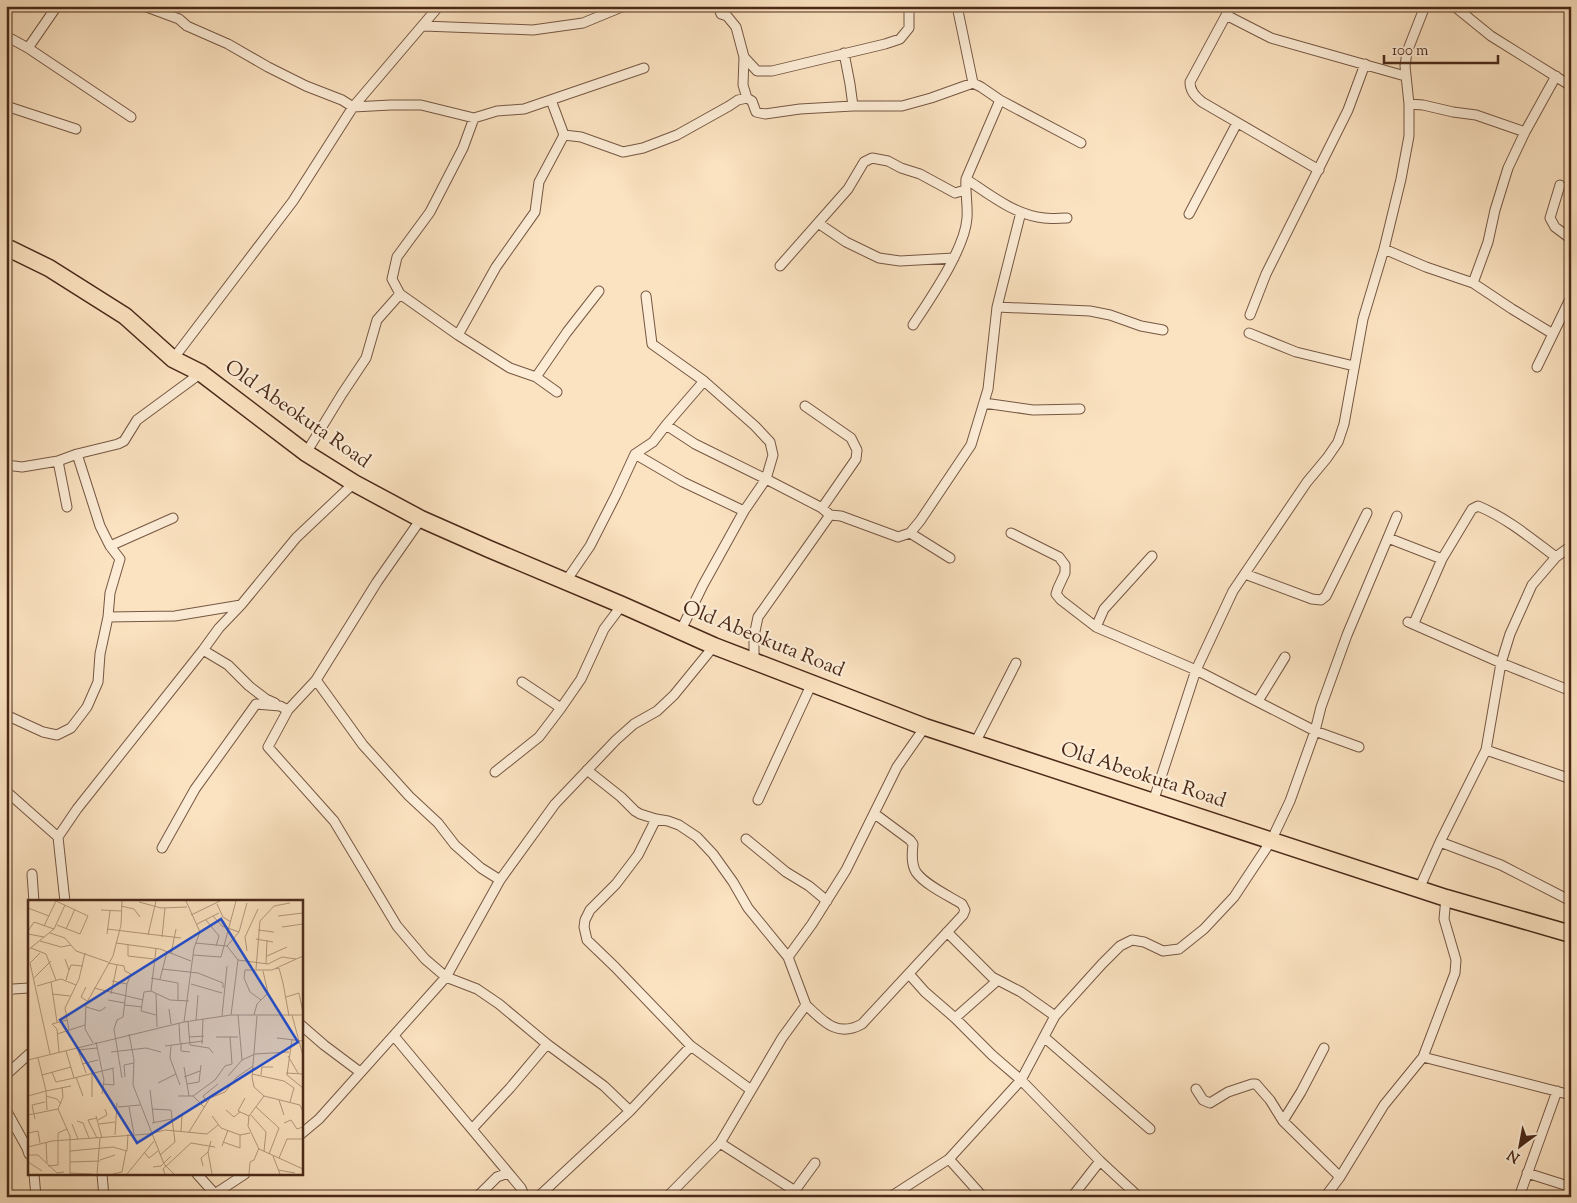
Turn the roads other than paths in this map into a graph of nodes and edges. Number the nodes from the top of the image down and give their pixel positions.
1 (57, 6) edge
2 (144, 6) edge
3 (439, 6) edge
4 (624, 6) edge
5 (718, 6) edge
6 (909, 6) edge
7 (957, 6) edge
8 (1425, 6) edge
9 (1454, 6) edge
10 (1229, 10) edge
11 (423, 26) junction
12 (6, 36) edge
13 (28, 48) junction
14 (844, 53) junction
15 (744, 57) junction
16 (1365, 64) junction
17 (644, 68) dead end
18 (1405, 76) junction
19 (1556, 76) junction
20 (973, 83) junction
21 (1571, 86) edge
22 (747, 98) junction
23 (551, 100) junction
24 (1000, 100) junction
25 (1410, 104) junction
26 (6, 106) edge
27 (853, 106) junction
28 (353, 108) junction
29 (132, 117) dead end
30 (474, 118) junction
31 (1237, 123) junction
32 (76, 129) dead end
33 (1525, 132) junction
34 (564, 135) junction
35 (1081, 143) dead end
36 (1319, 170) junction
37 (966, 179) junction
38 (1560, 185) dead end
39 (965, 190) junction
40 (1021, 212) junction
41 (1190, 214) dead end
42 (1067, 218) dead end
43 (818, 223) junction
44 (1571, 240) edge
45 (6, 247) edge
46 (1384, 249) junction
47 (954, 258) junction
48 (780, 266) dead end
49 (1474, 283) junction
50 (599, 291) dead end
51 (400, 294) junction
52 (646, 296) dead end
53 (1571, 297) edge
54 (997, 307) junction
55 (1250, 315) dead end
56 (912, 325) dead end
57 (1163, 330) dead end
58 (1249, 333) dead end
59 (458, 334) junction
60 (1553, 334) junction
61 (173, 359) junction
62 (1354, 366) junction
63 (1537, 367) dead end
64 (202, 373) junction
65 (536, 377) junction
66 (704, 381) junction
67 (557, 392) dead end
68 (984, 403) junction
69 (805, 406) dead end
70 (1080, 409) dead end
71 (666, 425) junction
72 (306, 453) junction
73 (77, 454) junction
74 (634, 454) junction
75 (58, 461) junction
76 (6, 465) edge
77 (766, 479) junction
78 (354, 483) junction
79 (67, 507) dead end
80 (822, 508) junction
81 (744, 511) junction
82 (1367, 513) dead end
83 (830, 515) junction
84 (1398, 516) dead end
85 (173, 518) dead end
86 (420, 519) junction
87 (910, 533) junction
88 (1011, 533) dead end
89 (1388, 538) junction
90 (110, 546) junction
91 (1571, 546) edge
92 (1152, 556) dead end
93 (1556, 557) junction
94 (950, 558) dead end
95 (1442, 559) junction
96 (1246, 574) junction
97 (566, 581) junction
98 (241, 605) junction
99 (622, 605) junction
100 (108, 617) junction
101 (1096, 627) junction
102 (681, 630) junction
103 (714, 646) junction
104 (203, 650) junction
105 (1285, 657) dead end
106 (754, 660) junction
107 (1016, 663) dead end
108 (1501, 663) junction
109 (1196, 670) junction
110 (316, 680) junction
111 (522, 682) dead end
112 (812, 682) junction
113 (1571, 691) edge
114 (1258, 701) junction
115 (284, 708) junction
116 (561, 708) junction
117 (6, 715) edge
118 (925, 727) junction
119 (1315, 732) junction
120 (975, 743) junction
121 (1359, 747) dead end
122 (1486, 750) junction
123 (587, 770) junction
124 (495, 772) dead end
125 (1571, 779) edge
126 (6, 791) edge
127 (758, 800) dead end
128 (1153, 802) junction
129 (875, 814) junction
130 (656, 819) junction
131 (58, 837) junction
132 (746, 839) dead end
133 (1271, 841) junction
134 (1440, 842) junction
135 (162, 848) dead end
136 (32, 874) dead end
137 (500, 880) junction
138 (1419, 889) junction
139 (1446, 898) junction
140 (34, 900) edge
141 (64, 900) edge
142 (827, 901) junction
143 (1571, 901) edge
144 (947, 932) junction
145 (1571, 934) edge
146 (788, 957) junction
147 (909, 974) junction
148 (446, 977) junction
149 (998, 980) junction
150 (28, 988) edge
151 (6, 992) edge
152 (806, 1005) junction
153 (1055, 1016) junction
154 (955, 1018) junction
155 (302, 1026) edge
156 (394, 1036) junction
157 (1044, 1037) junction
158 (548, 1044) junction
159 (691, 1046) junction
160 (1324, 1048) dead end
161 (28, 1055) edge
162 (1423, 1057) junction
163 (360, 1072) junction
164 (6, 1075) edge
165 (1021, 1080) junction
166 (1196, 1089) dead end
167 (751, 1090) junction
168 (1557, 1091) junction
169 (1571, 1095) edge
170 (6, 1110) edge
171 (630, 1111) junction
172 (1283, 1121) junction
173 (1150, 1128) dead end
174 (472, 1129) junction
175 (302, 1133) edge
176 (720, 1143) junction
177 (28, 1151) edge
178 (949, 1159) junction
179 (1100, 1160) junction
180 (815, 1163) dead end
181 (501, 1164) junction
182 (508, 1173) junction
183 (1527, 1173) junction
184 (34, 1176) edge
185 (102, 1176) edge
186 (199, 1176) edge
187 (242, 1176) edge
188 (497, 1177) junction
189 (1340, 1177) junction
190 (1571, 1187) edge
191 (213, 1195) edge
192 (36, 1197) edge
193 (104, 1197) edge
194 (477, 1197) edge
195 (525, 1197) edge
196 (538, 1197) edge
197 (667, 1197) edge
198 (890, 1197) edge
199 (983, 1197) edge
200 (1072, 1197) edge
201 (1138, 1197) edge
202 (1325, 1197) edge
203 (1518, 1197) edge

1 - 13 street
2 - 28 street
3 - 11 street
4 - 11 street
5 - 15 street
6 - 14 street
7 - 20 street
8 - 18 street
9 - 19 street
10 - 16 street
10 - 31 street
11 - 28 street
12 - 13 street
13 - 29 street
14 - 15 street
14 - 27 street
15 - 22 street
16 - 18 street
16 - 36 street
17 - 23 street
18 - 25 street
19 - 21 street
19 - 33 street
20 - 24 street
20 - 27 street
22 - 27 street
22 - 34 street
23 - 30 street
23 - 34 street
24 - 35 street
24 - 37 street
25 - 33 street
25 - 46 street
26 - 32 street
28 - 30 street
28 - 61 street
30 - 51 street
31 - 36 street
31 - 41 street
33 - 49 street
34 - 59 street
36 - 55 street
37 - 39 street
37 - 40 street
38 - 44 street
39 - 43 street
39 - 47 street
40 - 42 street
40 - 54 street
43 - 47 street
43 - 48 street
45 - 61 highway, Old Abeokuta Road
46 - 49 street
46 - 62 street
47 - 56 street
49 - 60 street
50 - 65 street
51 - 59 street
51 - 72 street
52 - 66 street
53 - 60 street
54 - 57 street
54 - 68 street
58 - 62 street
59 - 65 street
60 - 63 street
61 - 64 highway, Old Abeokuta Road
62 - 96 street
64 - 72 highway, Old Abeokuta Road
64 - 73 street
65 - 67 street
66 - 71 street
66 - 77 street
68 - 70 street
68 - 87 street
69 - 80 street
71 - 74 street
71 - 77 street
72 - 78 highway, Old Abeokuta Road
73 - 75 street
73 - 90 street
74 - 81 street
74 - 97 street
75 - 76 street
75 - 79 street
77 - 80 street
77 - 81 street
78 - 86 highway, Old Abeokuta Road
78 - 98 street
80 - 83 street
81 - 102 street
82 - 96 street
83 - 87 street
83 - 106 street
84 - 89 street
85 - 90 street
86 - 97 highway, Old Abeokuta Road
86 - 110 street
87 - 94 street
88 - 101 street
89 - 95 street
89 - 119 street
90 - 100 street
91 - 93 street
92 - 101 street
93 - 95 street
93 - 108 street
95 - 108 street
96 - 109 street
97 - 99 highway, Old Abeokuta Road
98 - 100 street
98 - 104 street
99 - 102 highway, Old Abeokuta Road
99 - 116 street
100 - 117 street
101 - 109 street
102 - 103 highway, Old Abeokuta Road
103 - 106 highway, Old Abeokuta Road
103 - 123 street
104 - 115 street
104 - 131 street
105 - 114 street
106 - 112 highway, Old Abeokuta Road
107 - 120 street
108 - 113 street
108 - 122 street
109 - 114 street
109 - 128 street
110 - 115 street
110 - 137 street
111 - 116 street
112 - 118 highway, Old Abeokuta Road
112 - 127 street
114 - 119 street
115 - 135 street
115 - 148 street
116 - 124 street
118 - 120 highway, Old Abeokuta Road
118 - 129 street
119 - 121 street
119 - 133 street
120 - 128 highway, Old Abeokuta Road
122 - 125 street
122 - 134 street
123 - 130 street
123 - 137 street
126 - 131 street
128 - 133 highway, Old Abeokuta Road
129 - 142 street
129 - 144 street
130 - 146 street
130 - 159 street
131 - 141 street
132 - 142 street
133 - 138 highway, Old Abeokuta Road
133 - 153 street
134 - 138 street
134 - 143 street
136 - 140 street
137 - 148 street
138 - 139 highway, Old Abeokuta Road
139 - 145 highway, Old Abeokuta Road
139 - 162 street
142 - 146 street
144 - 147 street
144 - 149 street
146 - 152 street
147 - 152 street
147 - 154 street
148 - 156 street
148 - 158 street
149 - 153 street
149 - 154 street
150 - 151 street
152 - 167 street
153 - 157 street
154 - 165 street
155 - 163 street
156 - 163 street
156 - 174 street
157 - 165 street
157 - 173 street
158 - 171 street
158 - 174 street
159 - 167 street
159 - 171 street
160 - 172 street
161 - 164 street
162 - 168 street
162 - 189 street
163 - 175 street
165 - 178 street
165 - 179 street
166 - 172 street
167 - 176 street
168 - 169 street
168 - 183 street
170 - 177 street
171 - 196 street
172 - 189 street
174 - 181 street
176 - 180 street
176 - 197 street
178 - 198 street
178 - 199 street
179 - 200 street
179 - 201 street
181 - 182 street
181 - 188 street
182 - 188 street
182 - 195 street
183 - 190 street
183 - 203 street
184 - 192 street
185 - 193 street
186 - 191 street
187 - 191 street
188 - 194 street
189 - 202 street

